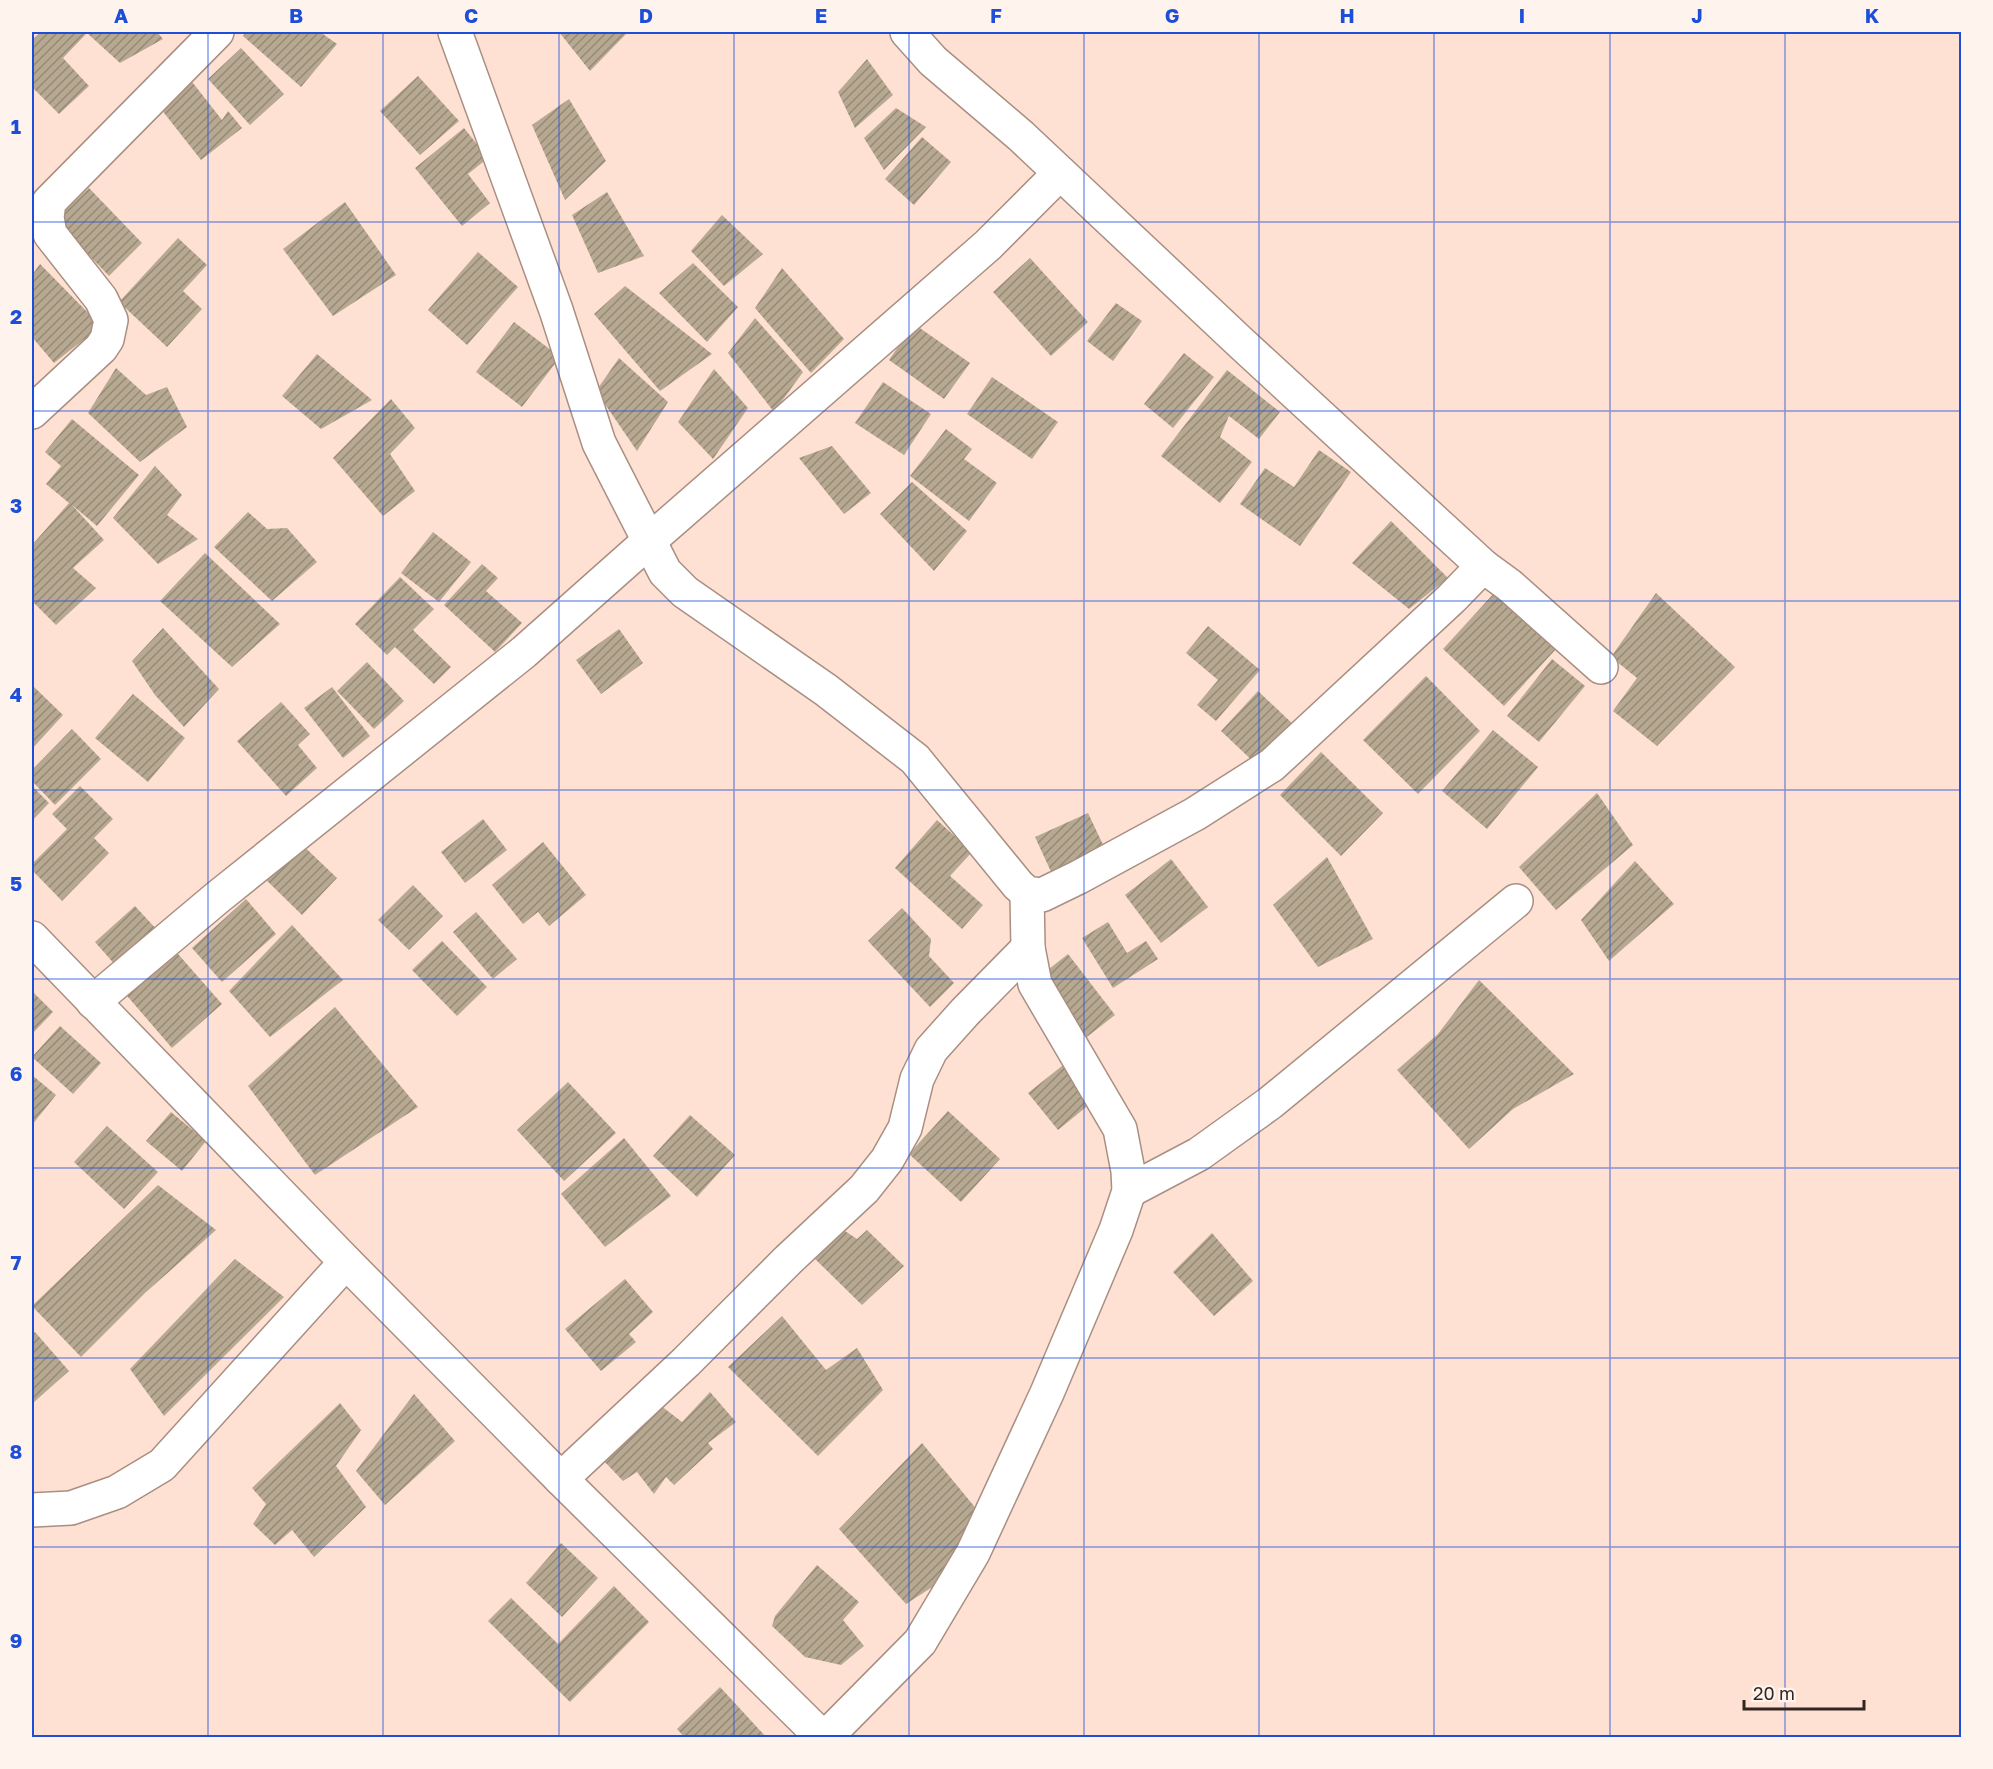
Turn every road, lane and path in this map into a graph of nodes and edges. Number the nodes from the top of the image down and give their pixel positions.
1 (217, 32) edge
2 (455, 32) edge
3 (907, 32) edge
4 (1060, 173) junction
5 (32, 412) edge
6 (649, 541) junction
7 (1483, 566) junction
8 (1601, 667) dead end
9 (1027, 893) junction
10 (1516, 901) dead end
11 (32, 938) edge
12 (1028, 948) junction
13 (93, 1002) junction
14 (1129, 1191) junction
15 (346, 1262) junction
16 (561, 1479) junction
17 (32, 1510) edge
18 (824, 1737) edge

1 - 5 street
2 - 6 street
3 - 4 street
4 - 6 street
4 - 7 street
6 - 9 street
6 - 13 street
7 - 8 street
7 - 9 street
9 - 12 street
10 - 14 street
11 - 13 street
12 - 14 street
12 - 16 street
13 - 15 street
14 - 18 street
15 - 16 street
15 - 17 street
16 - 18 street

